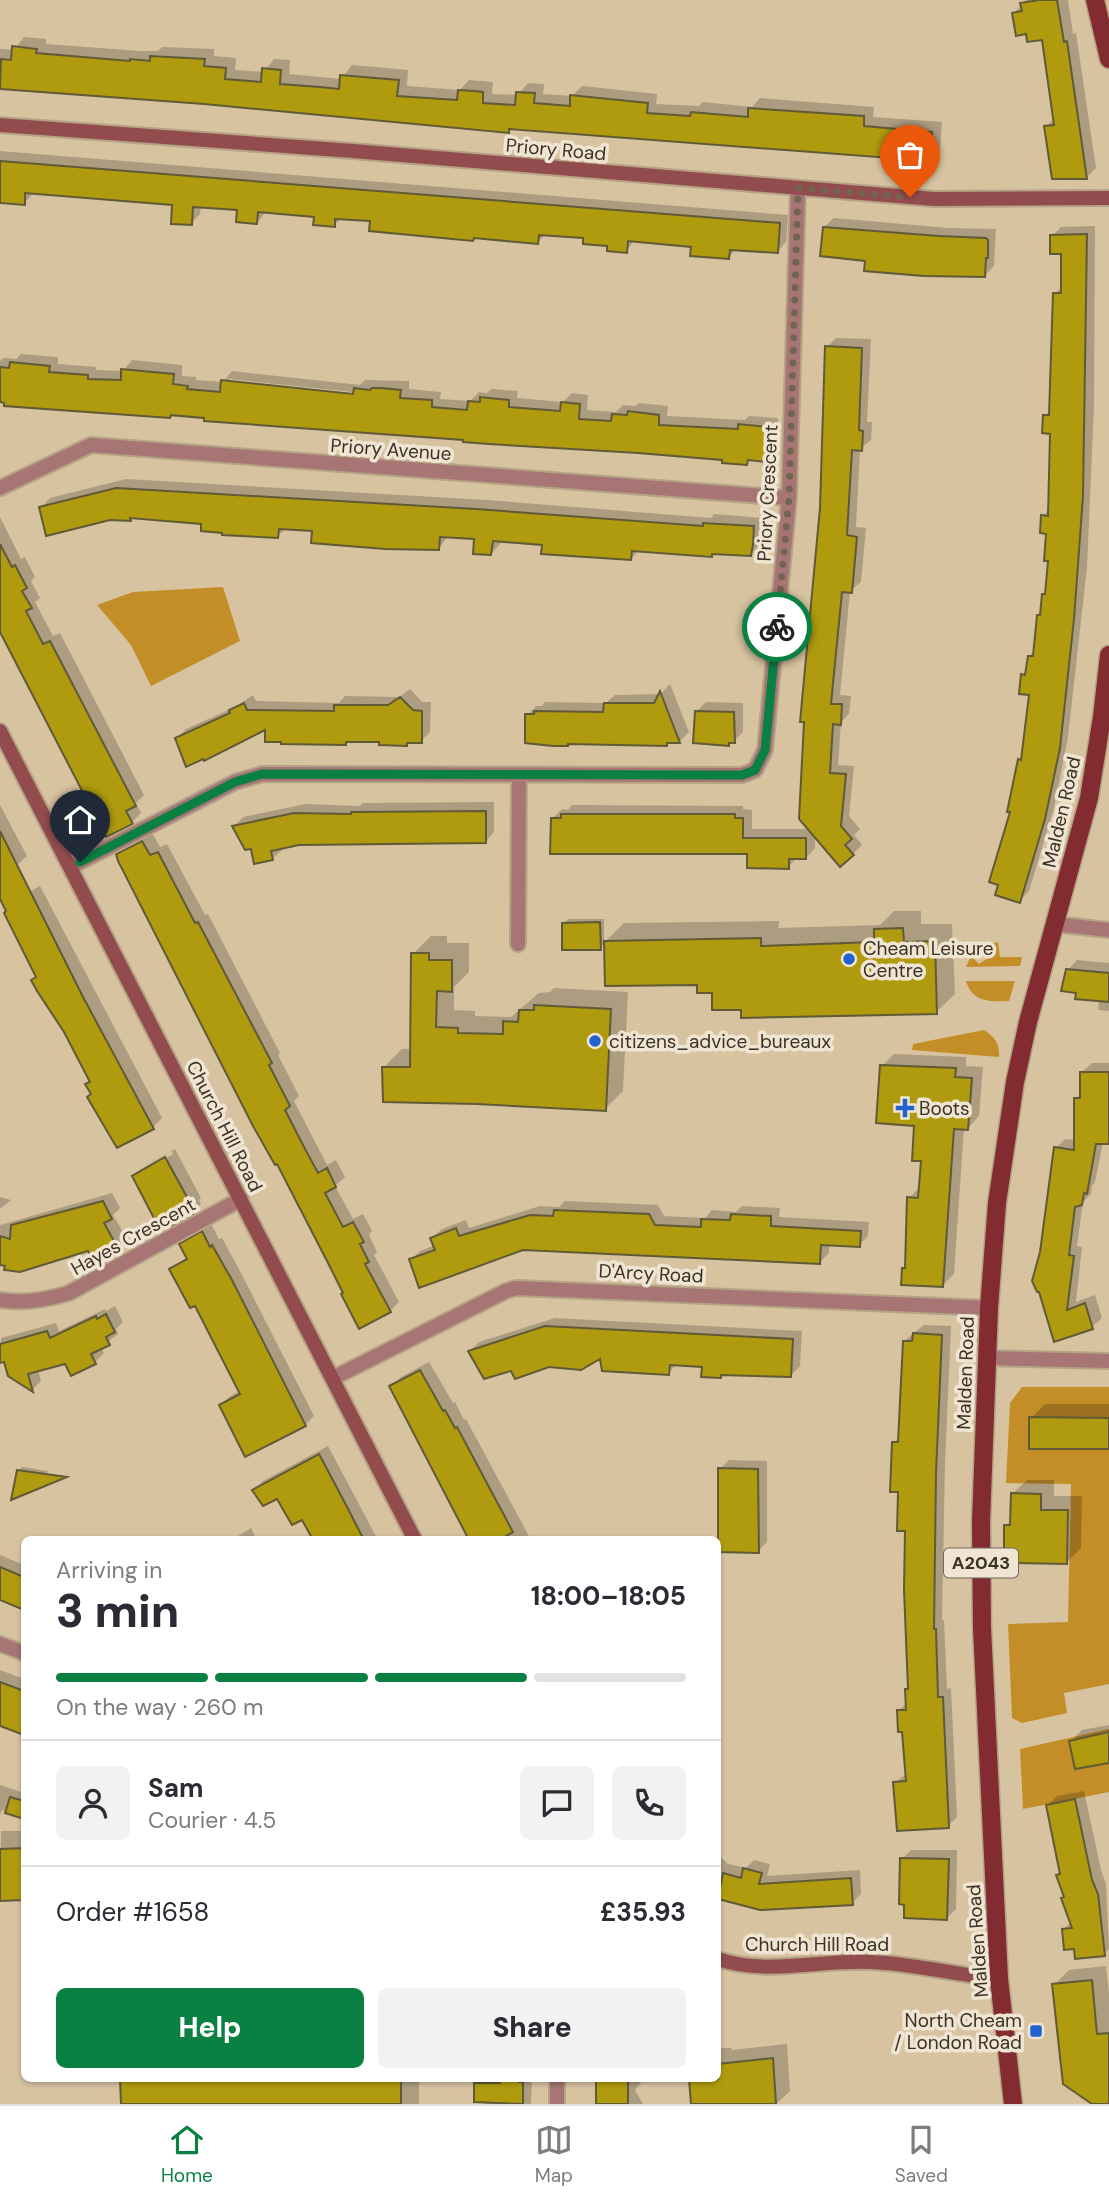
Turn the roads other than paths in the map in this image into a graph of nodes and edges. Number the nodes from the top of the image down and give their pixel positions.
1 (1095, 0) edge
2 (1104, 19) edge
3 (1109, 59) edge
4 (0, 125) edge
5 (798, 188) junction
6 (1109, 198) edge
7 (0, 488) edge
8 (789, 498) junction
9 (1109, 655) edge
10 (0, 731) edge
11 (519, 776) junction
12 (70, 867) junction
13 (1054, 924) junction
14 (1109, 930) edge
15 (518, 944) dead end
16 (241, 1199) junction
17 (0, 1300) edge
18 (989, 1308) junction
19 (988, 1359) junction
20 (1109, 1361) edge
21 (333, 1378) junction
22 (413, 1536) edge
23 (0, 1644) edge
24 (21, 1652) edge
25 (721, 1960) edge
26 (999, 1979) junction
27 (557, 2082) edge
28 (557, 2104) edge
29 (1013, 2104) edge

1 - 2 main road
2 - 3 main road
4 - 5 street, Priory Road
5 - 6 street, Priory Road
5 - 8 street, Priory Crescent
7 - 8 street, Priory Avenue
8 - 11 street, Priory Crescent
9 - 13 main road, Malden Road / A2043
10 - 12 street, Church Hill Road
11 - 12 street, Priory Crescent
11 - 15 street
12 - 16 street, Church Hill Road
13 - 14 street
13 - 18 main road, Malden Road / A2043
16 - 17 street, Hayes Crescent
16 - 21 street, Church Hill Road
18 - 19 main road, Malden Road / A2043
18 - 21 street, D'Arcy Road
19 - 20 street
19 - 26 main road, Malden Road / A2043
21 - 22 street, Church Hill Road
23 - 24 street
25 - 26 street, Church Hill Road
26 - 29 main road, Malden Road / A2043
27 - 28 street

